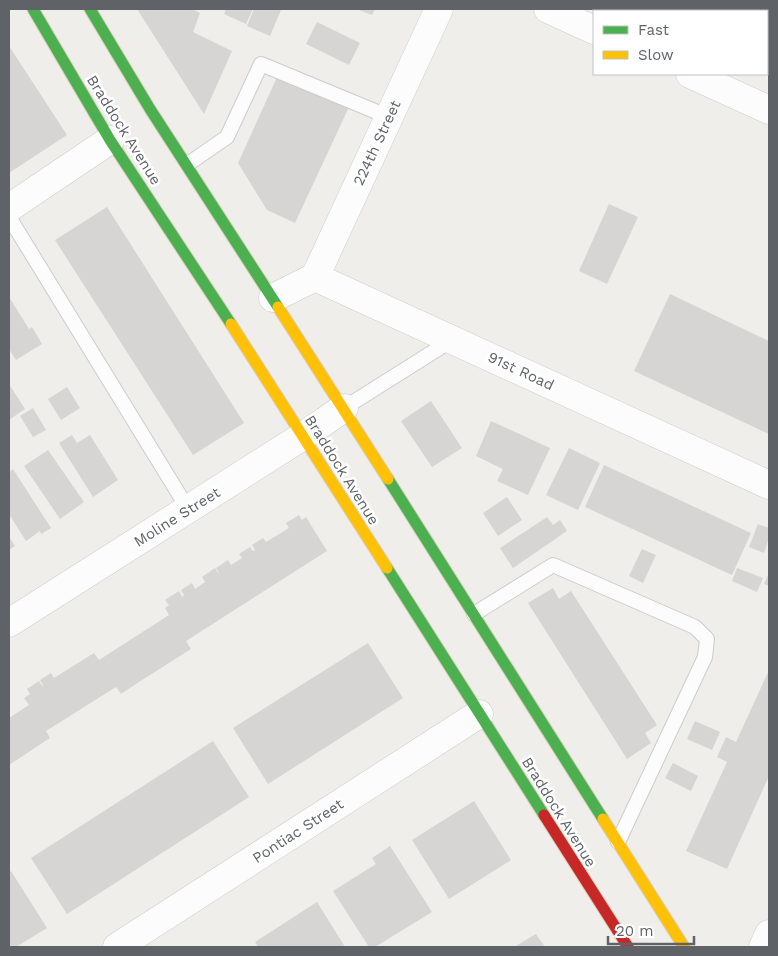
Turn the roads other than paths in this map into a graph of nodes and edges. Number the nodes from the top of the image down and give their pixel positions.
1 (33, 9) edge
2 (90, 9) edge
3 (438, 9) edge
4 (548, 9) edge
5 (593, 30) edge
6 (692, 75) edge
7 (769, 110) edge
8 (389, 117) junction
9 (110, 140) junction
10 (188, 164) junction
11 (9, 208) edge
12 (9, 217) edge
13 (315, 277) junction
14 (273, 298) junction
15 (452, 340) junction
16 (344, 408) junction
17 (303, 436) junction
18 (769, 485) edge
19 (188, 509) junction
20 (474, 614) junction
21 (9, 623) edge
22 (480, 714) junction
23 (618, 842) junction
24 (769, 934) edge
25 (117, 947) edge
26 (628, 947) edge
27 (684, 947) edge
28 (763, 947) edge

1 - 9 main road, Braddock Avenue
2 - 10 main road
3 - 8 street, 224th Street
4 - 5 street
6 - 7 street
8 - 10 lane
8 - 13 street, 224th Street
9 - 11 street
9 - 17 main road, Braddock Avenue
10 - 14 main road
12 - 19 lane
13 - 14 street
13 - 15 street, 91st Road
14 - 16 main road
15 - 16 lane
15 - 18 street, 91st Road
16 - 17 street, Moline Street
16 - 20 main road
17 - 19 street, Moline Street
17 - 22 main road, Braddock Avenue
19 - 21 street, Moline Street
20 - 23 main road
20 - 23 lane
22 - 25 street, Pontiac Street
22 - 26 main road, Braddock Avenue
23 - 27 main road
24 - 28 street

